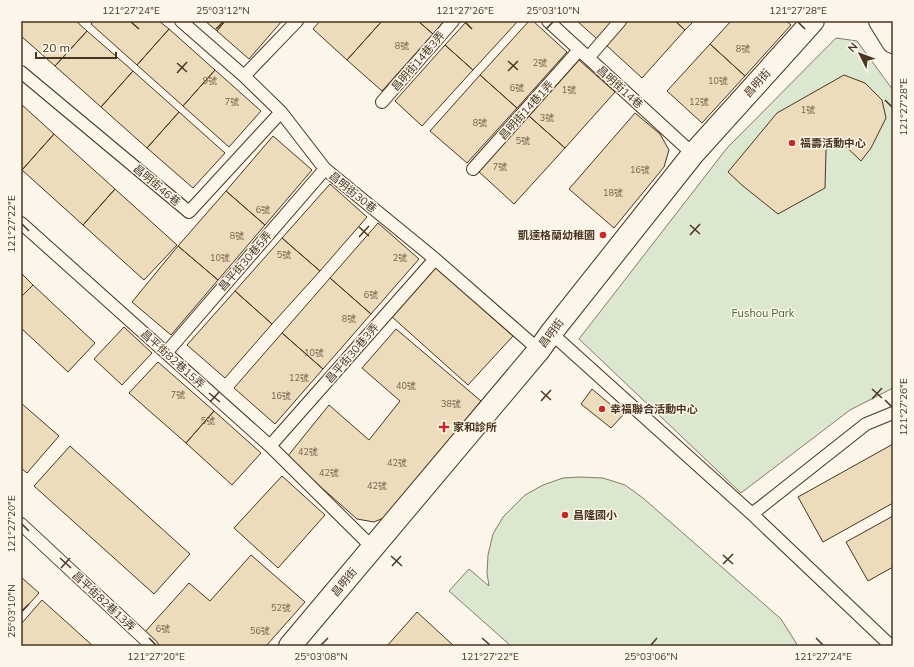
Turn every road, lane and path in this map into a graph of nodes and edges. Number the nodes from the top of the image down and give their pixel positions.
1 (180, 21) edge
2 (297, 21) edge
3 (453, 21) edge
4 (548, 21) edge
5 (620, 21) edge
6 (813, 21) edge
7 (880, 21) edge
8 (893, 42) edge
9 (584, 54) junction
10 (21, 72) edge
11 (244, 76) junction
12 (382, 102) dead end
13 (281, 112) junction
14 (693, 154) junction
15 (325, 169) junction
16 (473, 169) dead end
17 (21, 223) edge
18 (435, 259) junction
19 (551, 333) junction
20 (539, 350) junction
21 (166, 353) junction
22 (893, 413) edge
23 (270, 446) junction
24 (752, 514) junction
25 (21, 524) edge
26 (373, 548) junction
27 (152, 646) edge
28 (290, 646) edge
29 (891, 646) edge

1 - 11 lane, 昌明街30巷
2 - 11 lane
3 - 12 lane, 昌明街14巷3弄
4 - 9 lane, 昌明街14巷
5 - 9 lane, 昌明街14巷1弄
6 - 14 street, 昌明街
7 - 8 street
9 - 14 lane, 昌明街14巷
9 - 16 lane, 昌明街14巷1弄
10 - 13 lane, 昌明街46巷
11 - 13 lane, 昌明街30巷
13 - 15 lane, 昌明街30巷
14 - 19 street, 昌明街
15 - 18 lane, 昌明街30巷
15 - 21 lane, 昌平街30巷5弄
17 - 21 lane, 昌平街82巷15弄
18 - 20 lane, 昌明街30巷
18 - 23 lane, 昌平街30巷3弄
19 - 20 street, 昌明街
19 - 24 lane
20 - 26 street, 昌明街
21 - 23 lane, 昌平街82巷15弄
22 - 24 lane
23 - 26 lane, 昌平街82巷15弄
24 - 29 lane
25 - 27 lane, 昌平街82巷13弄
26 - 28 street, 昌明街

